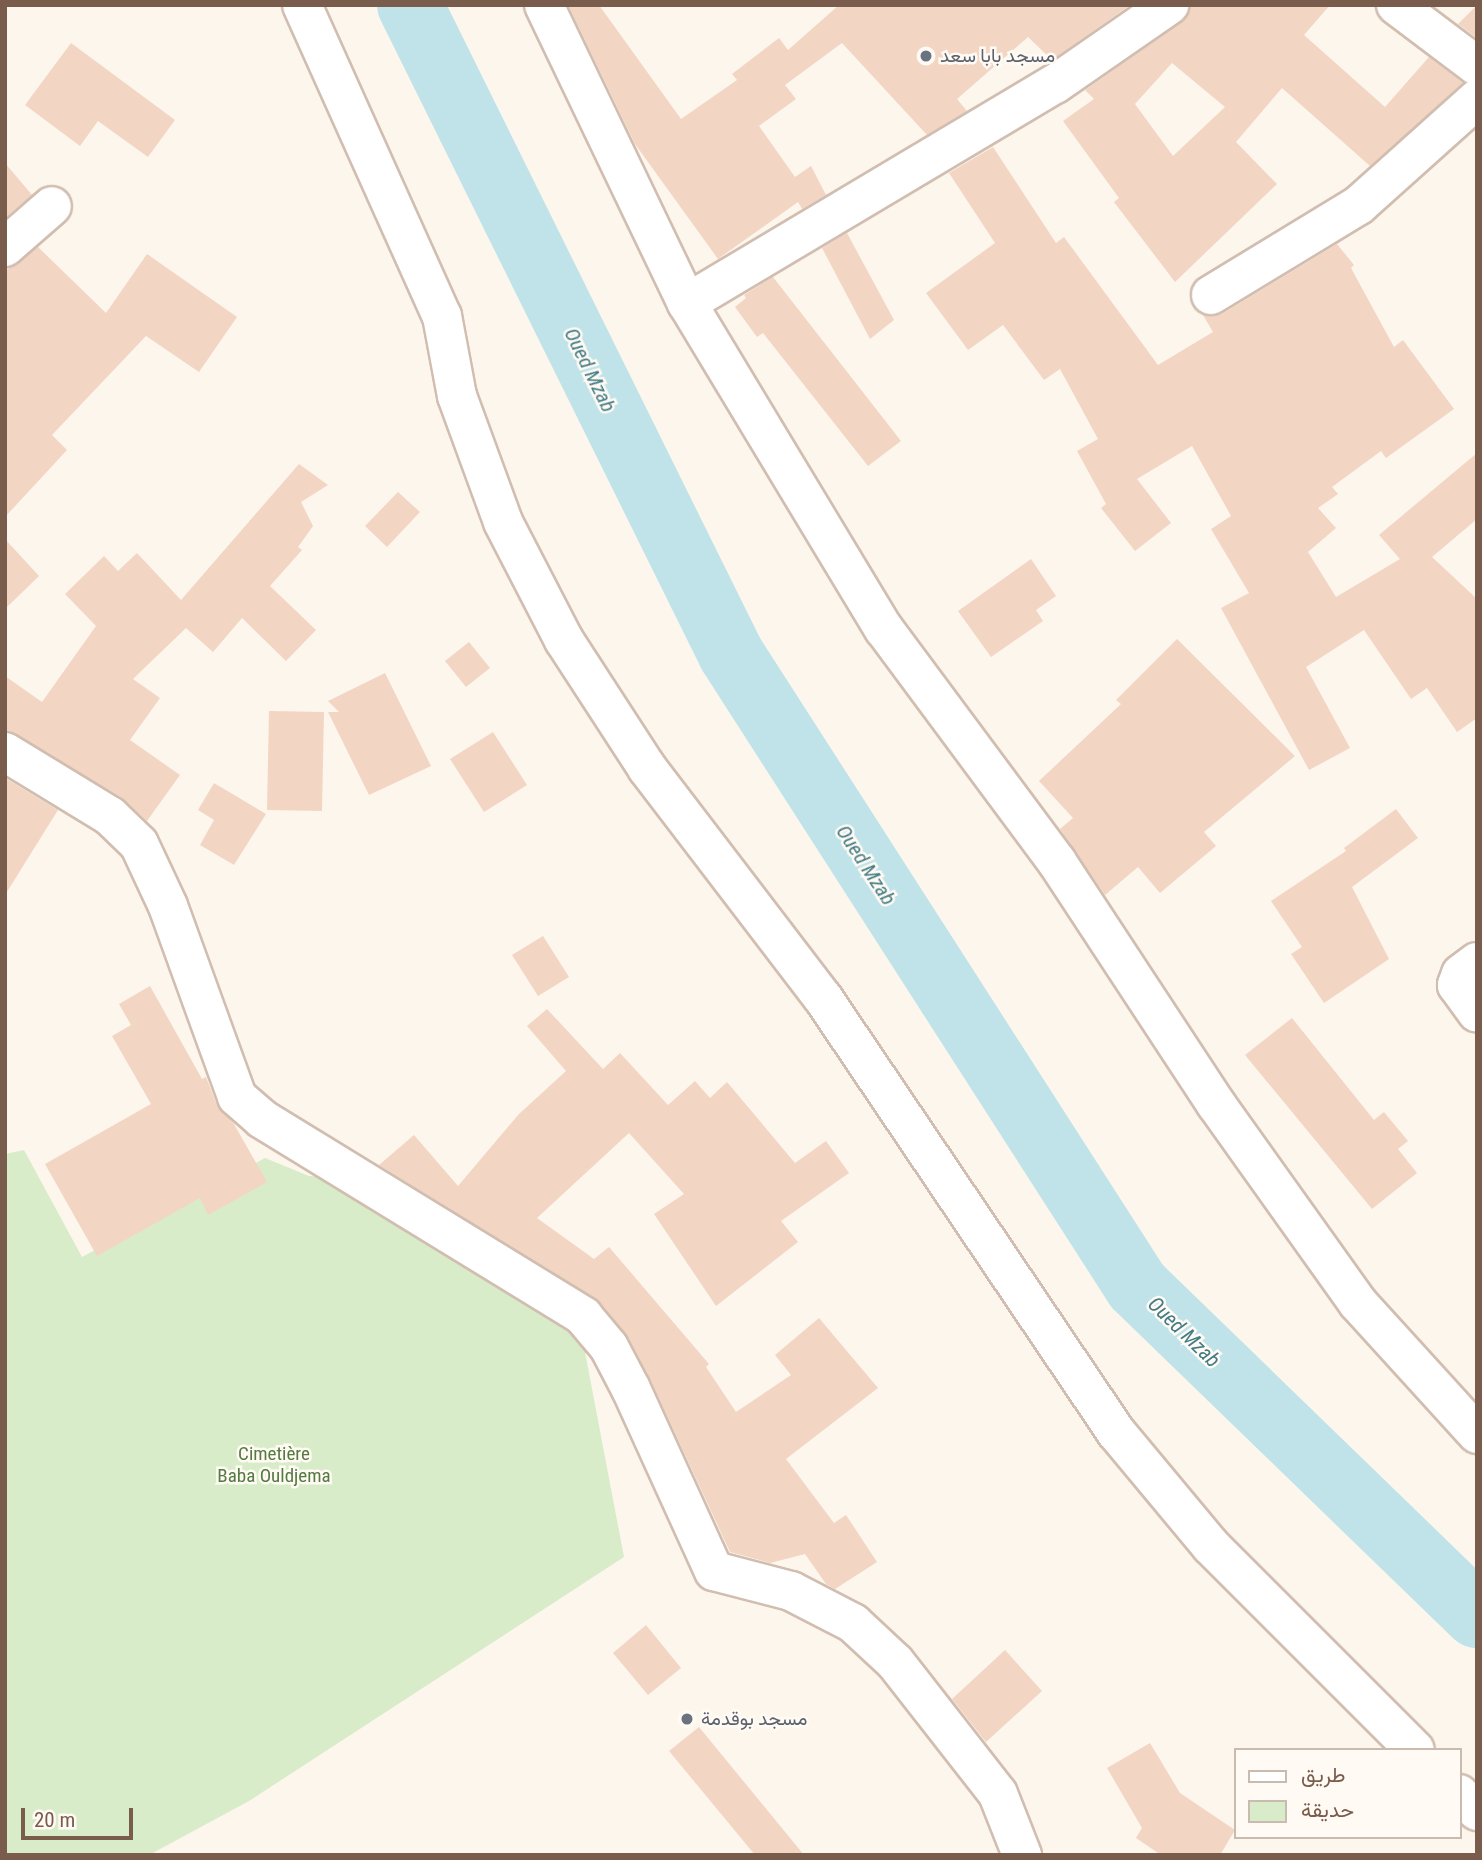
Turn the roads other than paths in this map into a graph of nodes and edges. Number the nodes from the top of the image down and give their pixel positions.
1 (302, 5) edge
2 (544, 5) edge
3 (1169, 5) edge
4 (1396, 5) edge
5 (1477, 66) edge
6 (1477, 99) edge
7 (52, 206) dead end
8 (5, 247) edge
9 (1211, 295) dead end
10 (687, 303) junction
11 (5, 751) edge
12 (1477, 962) edge
13 (1477, 1013) edge
14 (1477, 1434) edge
15 (1414, 1748) edge
16 (1461, 1796) edge
17 (1477, 1811) edge
18 (1022, 1855) edge

1 - 15 street
2 - 10 street
3 - 10 street
4 - 5 street
6 - 9 street
7 - 8 street
10 - 14 street
11 - 18 street
12 - 13 street
16 - 17 street

